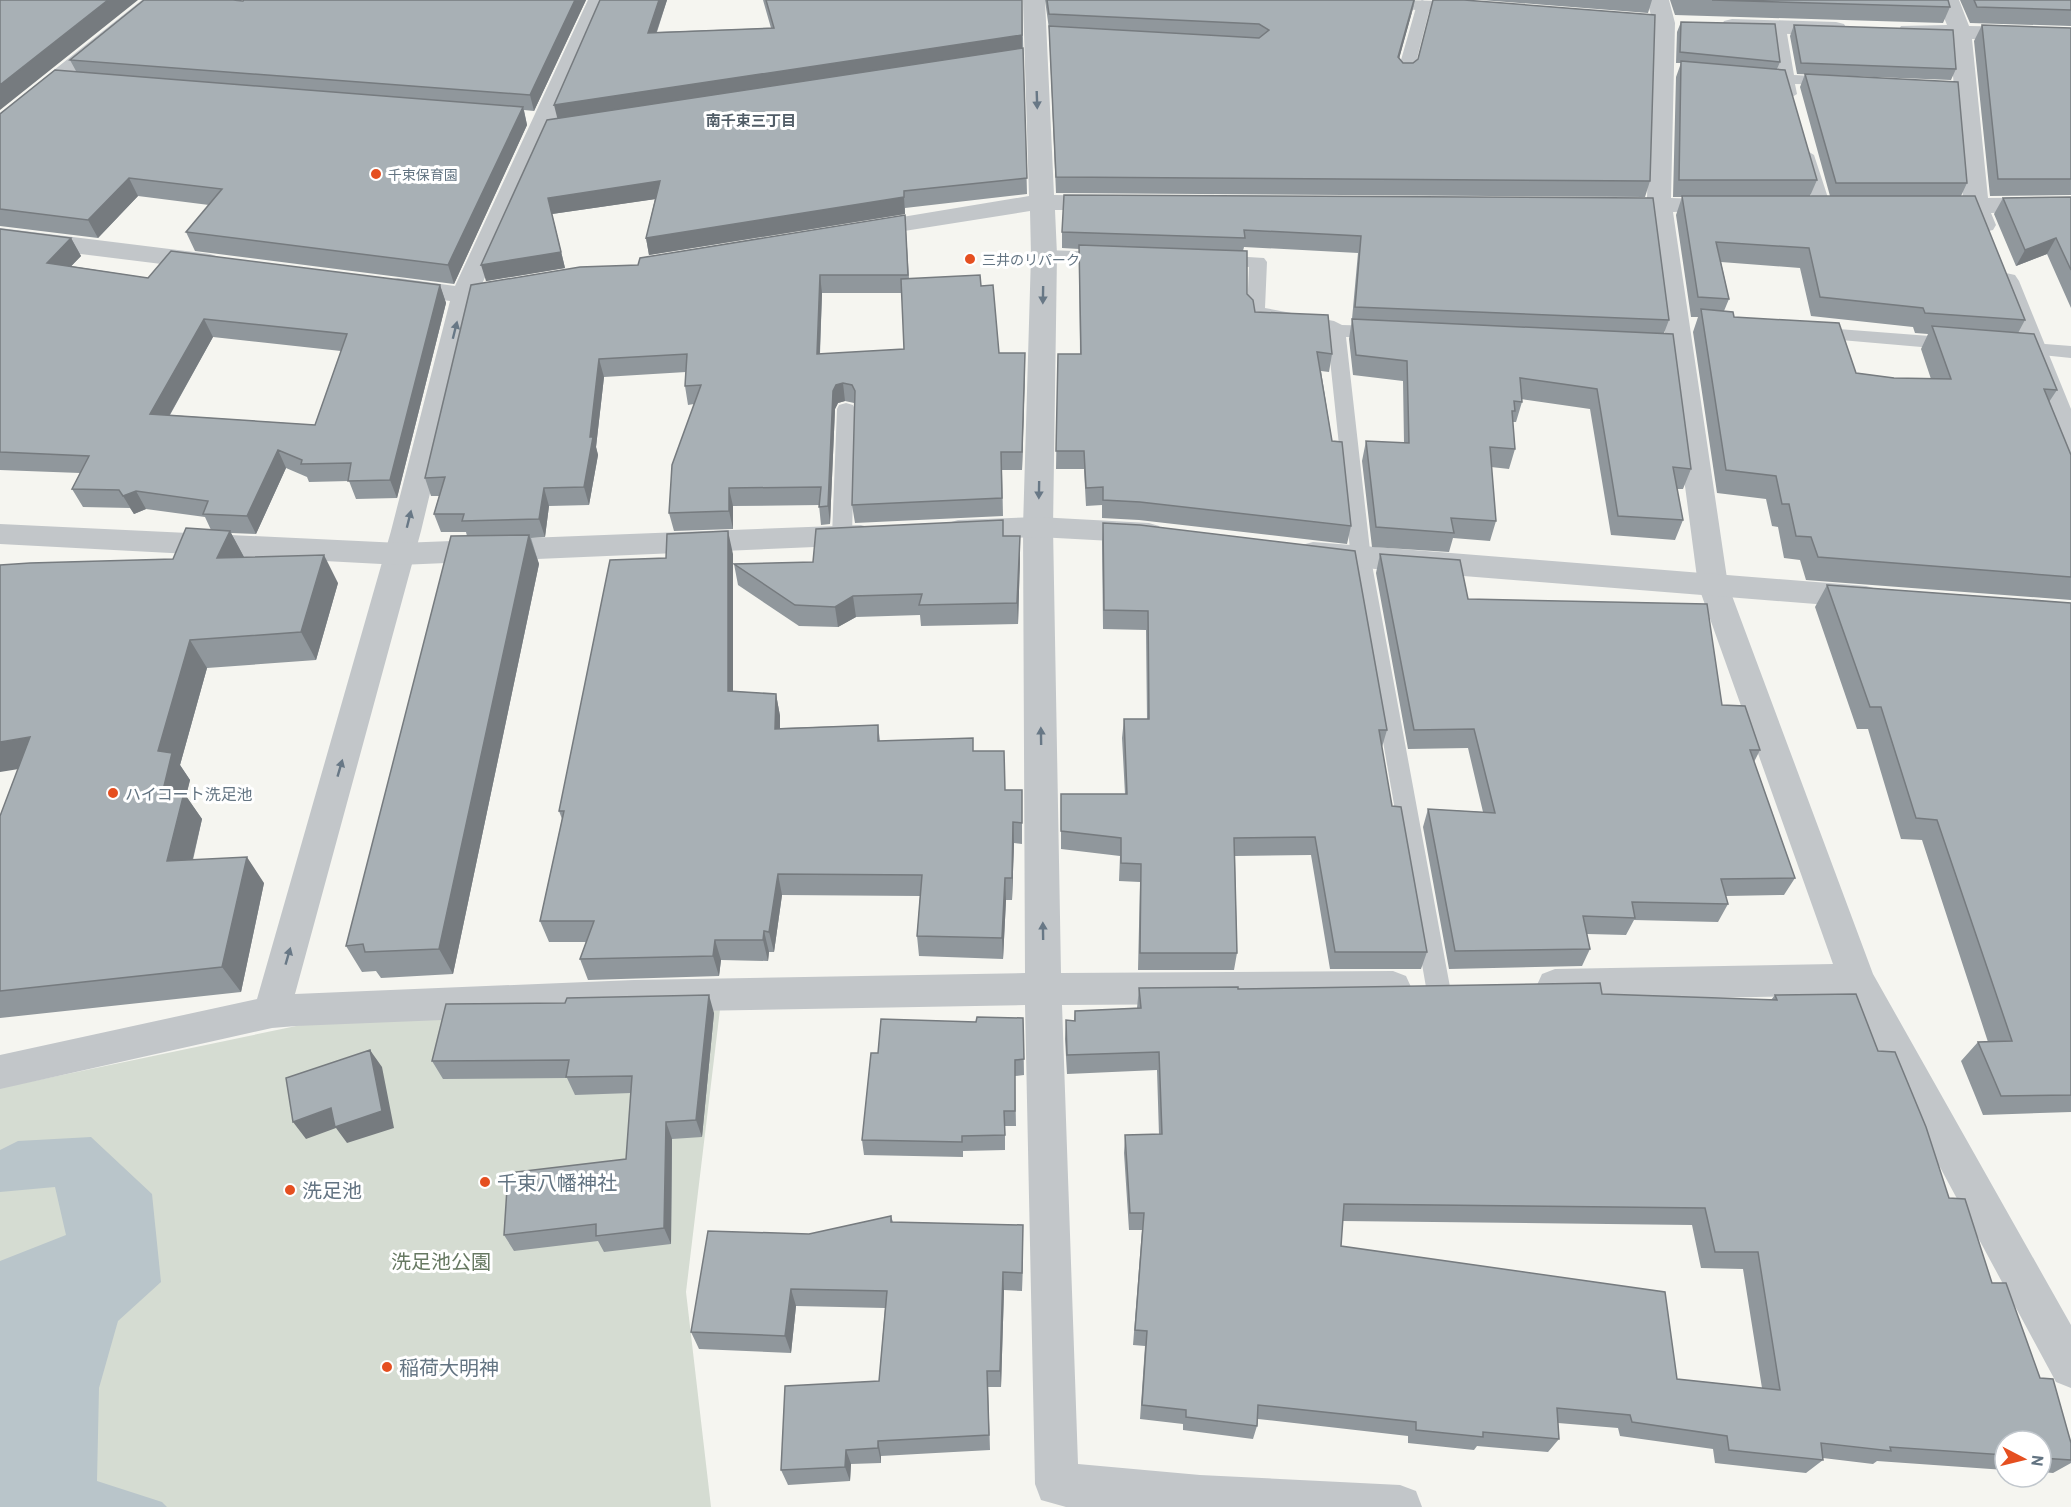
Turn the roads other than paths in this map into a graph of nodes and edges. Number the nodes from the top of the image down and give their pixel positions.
1 (155, 0) edge
2 (599, 0) edge
3 (1034, 0) edge
4 (1368, 0) edge
5 (1376, 0) edge
6 (1948, 0) edge
7 (1424, 4) junction
8 (1499, 11) edge
9 (1663, 17) edge
10 (1711, 25) edge
11 (1779, 28) junction
12 (1858, 30) edge
13 (1892, 30) edge
14 (1960, 32) junction
15 (2071, 35) edge
16 (1406, 75) edge
17 (1742, 76) edge
18 (1786, 80) junction
19 (55, 81) junction
20 (79, 83) edge
21 (1853, 83) edge
22 (1793, 110) edge
23 (2, 121) edge
24 (1801, 140) edge
25 (1040, 202) junction
26 (1134, 203) edge
27 (1579, 204) edge
28 (2071, 204) edge
29 (1660, 205) junction
30 (1976, 205) junction
31 (1753, 206) edge
32 (1823, 206) edge
33 (1917, 206) edge
34 (840, 234) edge
35 (0, 236) edge
36 (1044, 255) junction
37 (1127, 257) edge
38 (1198, 260) edge
39 (238, 266) edge
40 (534, 283) edge
41 (381, 284) edge
42 (464, 295) junction
43 (1336, 330) junction
44 (1796, 332) edge
45 (1396, 333) edge
46 (1974, 345) edge
47 (1998, 347) edge
48 (2033, 349) junction
49 (2071, 352) edge
50 (846, 409) dead end
51 (2071, 443) edge
52 (1038, 527) junction
53 (934, 532) edge
54 (0, 534) edge
55 (888, 534) edge
56 (842, 536) junction
57 (1174, 537) edge
58 (1291, 550) edge
59 (400, 554) junction
60 (1360, 559) junction
61 (1713, 585) junction
62 (1895, 599) edge
63 (1857, 979) junction
64 (1474, 986) edge
65 (1521, 986) edge
66 (1438, 987) junction
67 (1043, 989) junction
68 (272, 1012) junction
69 (0, 1072) edge
70 (2071, 1367) edge
71 (1203, 1502) edge
72 (1400, 1507) edge

1 - 19 street
2 - 42 street
3 -> 25 street
4 - 5 street
5 - 7 street
6 - 14 street
7 - 8 street
7 - 16 lane
9 - 29 street
10 - 11 street
11 - 12 street
11 - 18 lane
13 - 14 street
14 - 15 street
14 - 30 street
17 - 18 lane
18 - 21 lane
18 - 22 lane
19 - 20 lane
19 - 23 street
24 - 32 lane
25 - 26 street
25 - 34 street
25 - 36 street
27 - 29 street
28 - 30 street
29 - 31 street
29 - 61 street
30 - 33 street
30 - 48 street
35 - 39 street
36 - 37 lane
36 -> 52 street
38 - 43 lane
40 - 42 street
41 - 42 street
59 -> 42 street
43 - 45 lane
43 - 60 lane
44 - 46 lane
47 - 48 lane
48 - 49 lane
48 - 51 street
50 - 56 lane
52 - 53 street
52 - 57 street
67 -> 52 street
54 - 59 street
55 - 56 street
56 - 59 street
58 - 60 street
68 -> 59 street
60 - 61 street
60 - 66 lane
61 - 62 street
61 - 63 street
63 - 65 street
63 - 70 street
64 - 66 street
66 - 67 street
67 - 68 street
67 - 71 street
68 - 69 street
71 - 72 street

